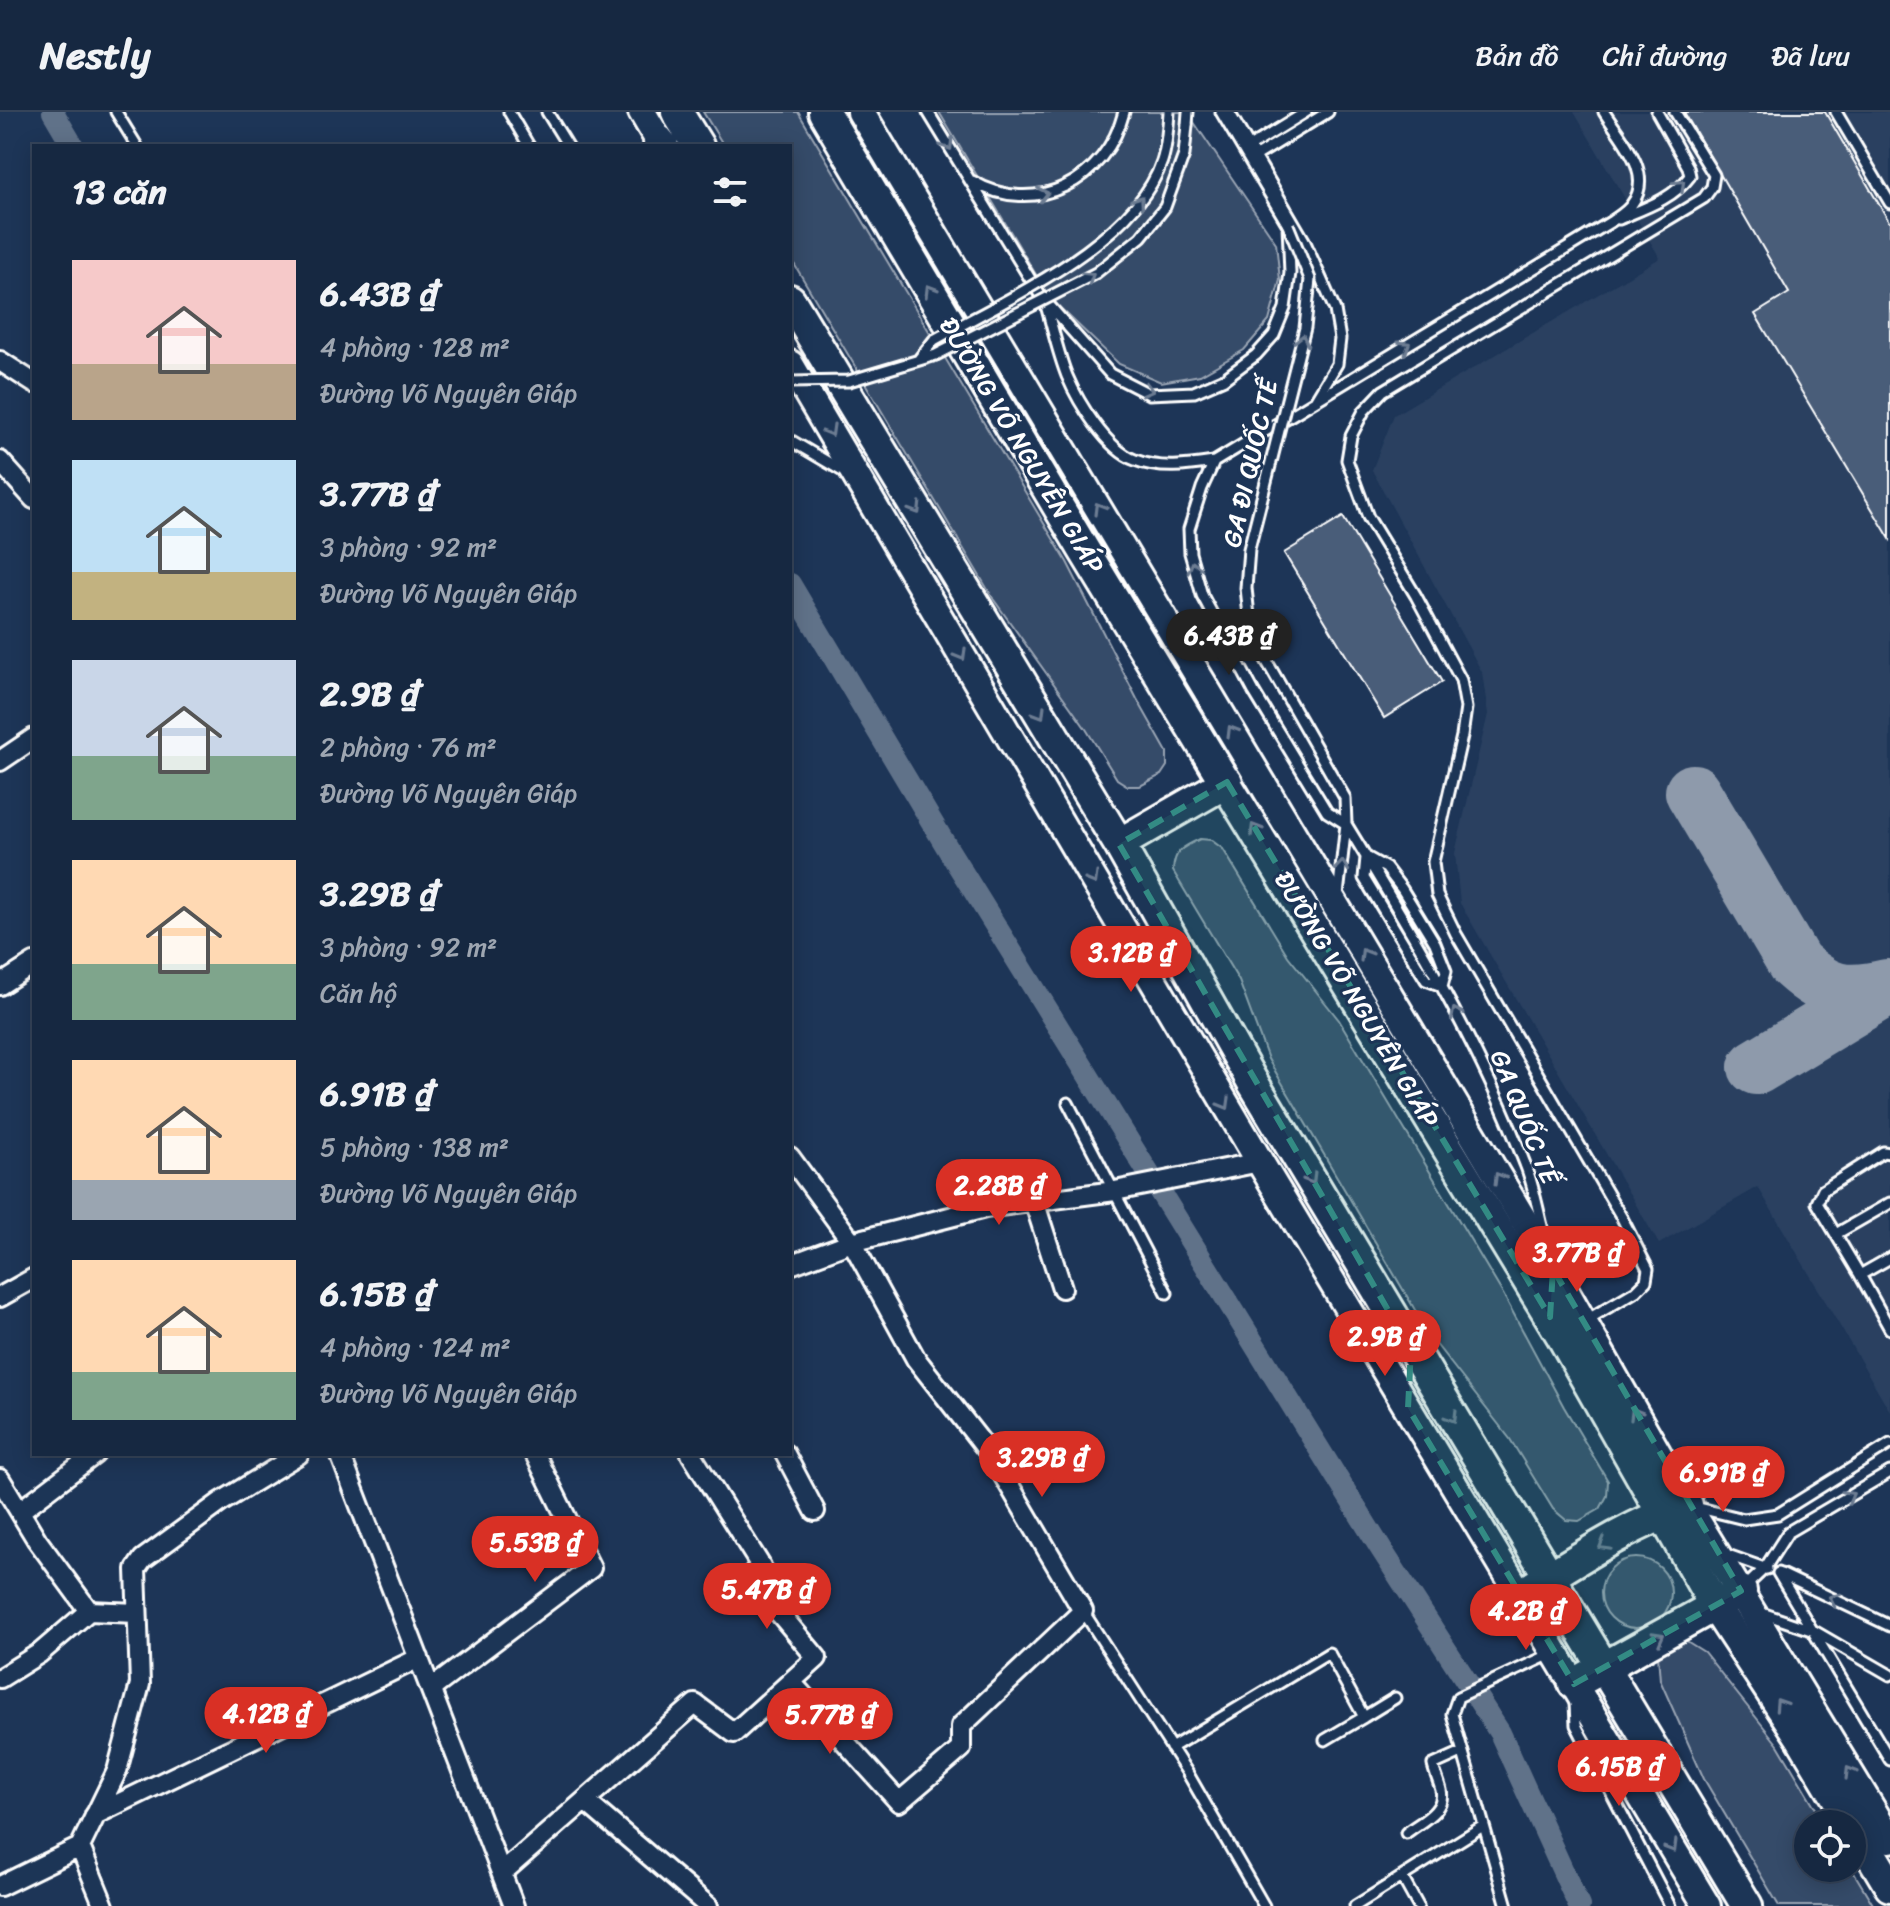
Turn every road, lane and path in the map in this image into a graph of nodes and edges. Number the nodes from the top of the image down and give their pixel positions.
1 (116, 112) edge
2 (509, 112) edge
3 (547, 112) edge
4 (642, 112) edge
5 (677, 112) edge
6 (824, 112) edge
7 (861, 112) edge
8 (928, 112) edge
9 (1124, 112) edge
10 (1169, 112) edge
11 (1188, 112) edge
12 (1221, 112) edge
13 (1229, 112) edge
14 (1306, 112) edge
15 (1328, 112) edge
16 (1604, 112) edge
17 (1657, 112) edge
18 (1675, 112) edge
19 (1836, 112) edge
20 (136, 144) edge
21 (528, 144) edge
22 (567, 144) edge
23 (661, 144) edge
24 (697, 144) edge
25 (1251, 146) junction
26 (1256, 156) junction
27 (969, 179) junction
28 (1890, 203) edge
29 (1612, 221) junction
30 (1288, 225) junction
31 (1044, 299) junction
32 (794, 310) edge
33 (919, 359) junction
34 (0, 361) edge
35 (792, 367) edge
36 (32, 382) edge
37 (792, 382) edge
38 (1315, 401) junction
39 (792, 441) edge
40 (0, 461) edge
41 (1214, 462) junction
42 (859, 481) junction
43 (32, 497) edge
44 (32, 739) edge
45 (0, 761) edge
46 (1227, 782) junction
47 (1346, 824) junction
48 (1119, 844) junction
49 (1366, 857) junction
50 (1337, 907) junction
51 (32, 964) edge
52 (0, 985) edge
53 (1442, 986) junction
54 (1068, 1103) dead end
55 (1890, 1153) edge
56 (792, 1160) edge
57 (1260, 1162) junction
58 (1115, 1191) junction
59 (1034, 1201) junction
60 (1890, 1203) edge
61 (1836, 1234) junction
62 (852, 1242) junction
63 (1890, 1258) edge
64 (792, 1264) edge
65 (1553, 1269) junction
66 (1860, 1275) junction
67 (32, 1279) edge
68 (1062, 1288) dead end
69 (1167, 1293) dead end
70 (0, 1297) edge
71 (1565, 1325) junction
72 (1890, 1329) edge
73 (1411, 1350) junction
74 (1408, 1408) junction
75 (1890, 1444) edge
76 (92, 1456) edge
77 (296, 1456) edge
78 (341, 1456) edge
79 (536, 1456) edge
80 (692, 1456) edge
81 (786, 1456) edge
82 (1890, 1472) edge
83 (0, 1479) edge
84 (1674, 1509) junction
85 (20, 1511) junction
86 (815, 1511) dead end
87 (1716, 1550) junction
88 (1765, 1568) junction
89 (1778, 1573) junction
90 (1549, 1578) junction
91 (1520, 1595) junction
92 (1736, 1602) junction
93 (89, 1611) junction
94 (1083, 1611) junction
95 (137, 1613) junction
96 (1890, 1626) edge
97 (1814, 1631) junction
98 (1555, 1652) junction
99 (419, 1658) junction
100 (1603, 1668) junction
101 (1890, 1675) edge
102 (0, 1678) edge
103 (791, 1682) junction
104 (1574, 1684) junction
105 (431, 1689) junction
106 (1395, 1698) dead end
107 (1364, 1717) junction
108 (1325, 1740) dead end
109 (1171, 1748) junction
110 (1462, 1752) junction
111 (1890, 1760) edge
112 (585, 1801) junction
113 (95, 1815) junction
114 (1483, 1826) junction
115 (1406, 1833) dead end
116 (1890, 1839) edge
117 (80, 1847) junction
118 (502, 1873) junction
119 (1402, 1877) junction
120 (0, 1886) edge
121 (1890, 1886) edge
122 (104, 1906) edge
123 (514, 1906) edge
124 (708, 1906) edge
125 (1264, 1906) edge
126 (1355, 1906) edge
127 (1418, 1906) edge
128 (1507, 1906) edge
129 (1670, 1906) edge
130 (1707, 1906) edge
131 (1747, 1906) edge

1 - 20 lane
2 - 21 lane
3 - 22 lane
4 - 23 main road
5 - 24 highway
46 -> 6 highway, ĐƯỜNG VÕ NGUYÊN GIÁP
50 -> 7 main road, ĐƯỜNG VÕ NGUYÊN GIÁP
8 -> 27 lane
27 -> 9 lane
33 -> 10 lane, bridge
33 -> 11 lane, bridge
12 - 30 lane, GA ĐI QUỐC TẾ
13 - 25 lane
14 - 25 lane
15 - 26 lane
16 - 29 lane
29 -> 17 lane
18 - 71 lane
19 - 28 lane
25 - 26 lane
26 - 38 lane
27 - 31 lane
38 -> 29 lane
31 -> 30 lane
47 -> 30 lane, GA ĐI QUỐC TẾ, bridge
31 - 41 lane
32 -> 48 highway
33 - 37 lane, bridge
34 - 36 street
35 -> 42 main road
38 - 41 lane
39 - 42 lane
40 - 43 street
47 -> 41 lane
42 -> 57 main road
44 - 45 street
46 - 48 highway
71 -> 46 highway, ĐƯỜNG VÕ NGUYÊN GIÁP
47 - 49 lane, GA QUỐC TẾ
50 -> 47 lane
48 -> 73 highway
49 - 53 lane, GA QUỐC TẾ
49 - 53 lane, GA QUỐC TẾ
65 -> 50 main road, ĐƯỜNG VÕ NGUYÊN GIÁP
51 - 52 street
65 -> 53 lane, GA QUỐC TẾ
54 - 58 lane
55 - 61 lane
56 - 62 street
57 - 58 street
57 - 74 main road
58 - 59 street
58 - 69 lane
59 - 62 street
59 - 68 street
60 - 61 lane
61 - 66 lane
62 - 64 street
62 - 94 street
63 - 66 lane
65 - 71 main road
66 - 72 lane
67 - 70 street
84 -> 71 highway, ĐƯỜNG VÕ NGUYÊN GIÁP
73 - 74 main road
73 -> 90 highway
74 - 91 main road
75 - 84 lane
76 - 85 street
77 - 95 street
78 - 99 street
79 - 105 street
80 - 103 street
81 - 86 street
88 -> 82 lane
83 - 85 street
84 - 87 main road, ĐƯỜNG VÕ NGUYÊN GIÁP
84 -> 90 highway
84 - 92 highway, ĐƯỜNG VÕ NGUYÊN GIÁP
85 - 93 street
87 - 88 lane
87 - 92 main road, ĐƯỜNG VÕ NGUYÊN GIÁP
88 - 89 lane
88 - 92 lane
96 -> 89 lane
89 - 97 lane
90 - 91 highway
90 - 100 highway
91 - 98 main road
92 - 97 lane
100 -> 92 highway
116 -> 92 main road, ĐƯỜNG VÕ NGUYÊN GIÁP
121 -> 92 highway, ĐƯỜNG VÕ NGUYÊN GIÁP
93 - 95 street
93 - 102 street
94 - 103 street
94 - 109 lane
95 - 113 street
97 - 101 lane
97 - 111 lane
98 - 104 main road
98 - 110 lane
99 - 105 street
99 - 113 street
100 - 104 highway
100 - 131 highway
103 - 112 street
104 - 129 lane
104 -> 130 main road
105 - 118 street
106 - 107 lane
107 - 108 lane
107 - 109 lane
109 - 125 lane
110 - 114 lane
110 - 115 lane
112 - 118 street
112 - 124 street
113 - 117 street
114 - 119 lane
114 - 128 lane
117 - 120 street
117 - 122 street
118 - 123 street
119 - 126 lane
119 - 127 lane

